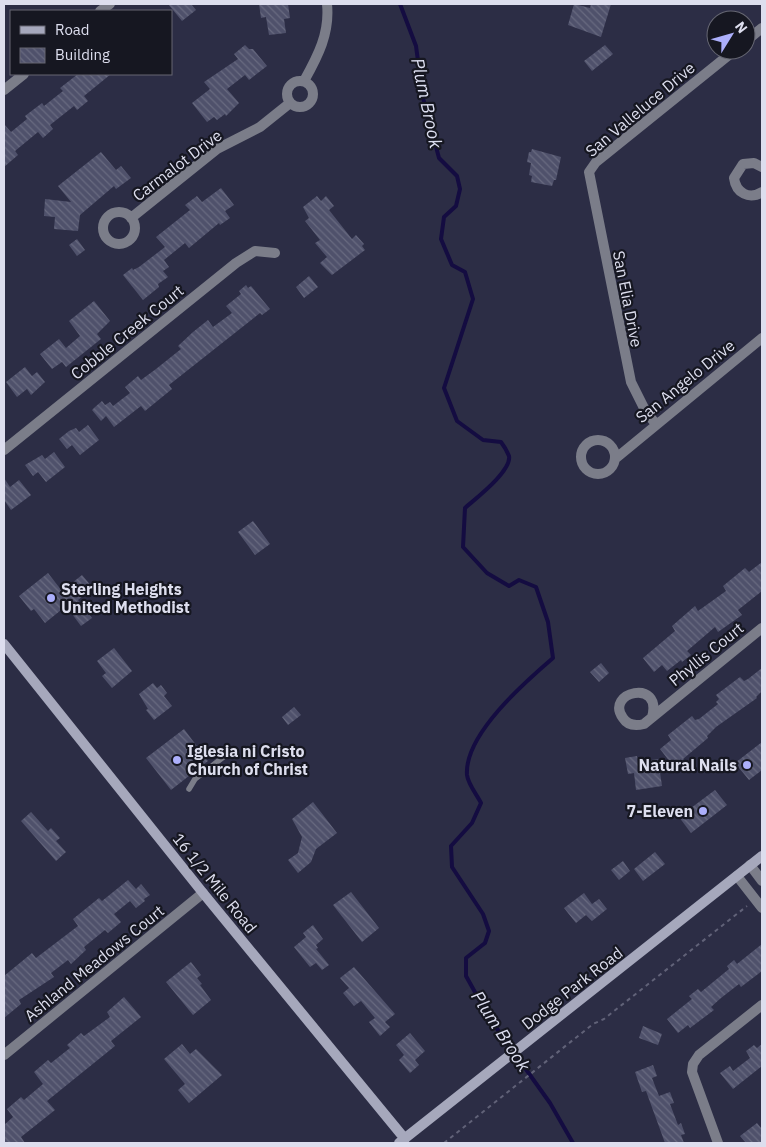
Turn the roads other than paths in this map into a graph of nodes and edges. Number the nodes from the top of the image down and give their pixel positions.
1 (327, 4) edge
2 (723, 60) edge
3 (23, 75) edge
4 (304, 81) junction
5 (4, 90) edge
6 (290, 103) junction
7 (762, 167) edge
8 (589, 172) joint
9 (762, 192) edge
10 (751, 196) junction
11 (762, 199) edge
12 (131, 218) dead end
13 (275, 253) dead end
14 (762, 338) edge
15 (656, 424) junction
16 (609, 444) junction
17 (627, 448) junction
18 (4, 450) edge
19 (615, 459) junction
20 (762, 628) edge
21 (4, 644) edge
22 (651, 700) junction
23 (668, 704) junction
24 (652, 717) junction
25 (226, 755) dead end
26 (189, 789) dead end
27 (762, 856) edge
28 (750, 865) junction
29 (737, 876) junction
30 (762, 881) edge
31 (203, 893) junction
32 (762, 908) edge
33 (762, 1005) edge
34 (4, 1055) edge
35 (402, 1141) edge
36 (718, 1143) edge

1 - 4 street
2 - 8 street, San Valleluce Drive
3 - 5 street
4 - 6 street
4 - 6 street
6 - 12 street, Carmalot Drive
7 - 10 street
8 - 15 street, San Elia Drive
9 - 10 street
10 - 11 street
13 - 18 street, Cobble Creek Court
14 - 15 street, San Angelo Drive
15 - 17 street, San Angelo Drive
16 - 17 street, San Angelo Drive
16 - 19 street
16 - 19 street, San Angelo Drive
17 - 19 street, San Angelo Drive
20 - 23 street, Phyllis Court
21 - 31 street, 16 1/2 Mile Road
22 - 23 street, Phyllis Court
22 - 24 street
22 - 24 street, Phyllis Court
23 - 24 street, Phyllis Court
25 - 26 lane
27 - 28 street, Dodge Park Road
28 - 29 street, Dodge Park Road
28 - 30 street
29 - 32 street
29 - 35 street, Dodge Park Road
31 - 34 street, Ashland Meadows Court
31 - 35 street, 16 1/2 Mile Road
33 - 36 street

